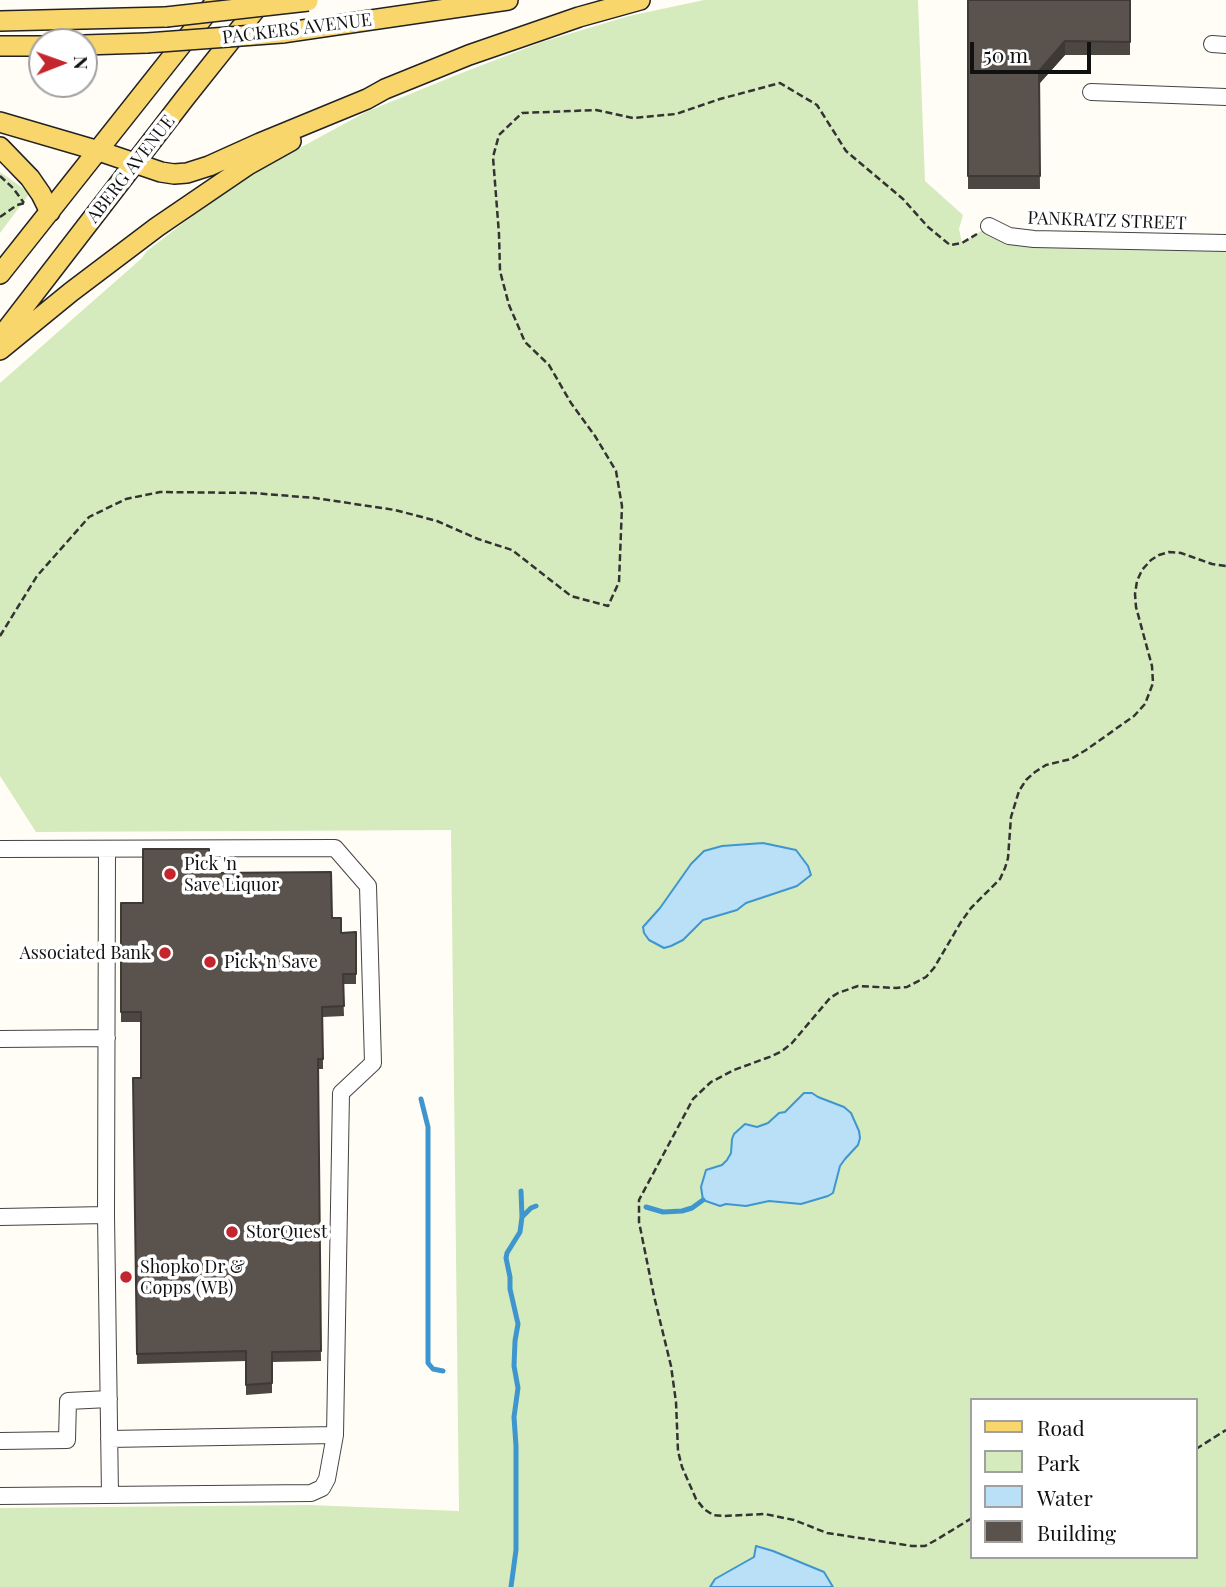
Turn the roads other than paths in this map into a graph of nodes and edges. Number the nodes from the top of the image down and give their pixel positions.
1 (217, 0) edge
2 (249, 0) edge
3 (263, 0) edge
4 (310, 0) edge
5 (508, 0) edge
6 (640, 0) edge
7 (0, 22) edge
8 (98, 45) edge
9 (0, 46) edge
10 (28, 46) edge
11 (1091, 92) dead end
12 (1226, 97) edge
13 (185, 98) junction
14 (367, 99) junction
15 (0, 122) edge
16 (0, 146) edge
17 (99, 150) junction
18 (136, 162) junction
19 (50, 212) junction
20 (989, 226) road end
21 (1226, 243) edge
22 (0, 274) edge
23 (0, 338) edge
24 (0, 350) edge
25 (0, 849) edge
26 (107, 849) junction
27 (107, 1038) junction
28 (0, 1040) edge
29 (106, 1215) junction
30 (0, 1216) edge
31 (109, 1399) junction
32 (335, 1435) junction
33 (110, 1439) junction
34 (0, 1441) edge
35 (110, 1495) junction
36 (0, 1496) edge

1 - 17 main road, ABERG AVENUE
2 - 13 main road
3 - 13 main road, ABERG AVENUE
4 - 7 main road, PACKERS AVENUE, bridge
5 - 8 main road, PACKERS AVENUE, bridge
6 - 14 main road
9 - 10 main road
11 - 12 street
13 - 18 main road, ABERG AVENUE
14 - 18 main road
14 - 24 main road
15 - 17 main road
16 - 19 main road
17 - 18 main road
17 - 19 main road, ABERG AVENUE
18 - 23 main road, ABERG AVENUE
19 - 22 main road, ABERG AVENUE
20 - 21 street, PANKRATZ STREET
25 - 26 street
26 - 27 street
26 - 32 street
27 - 28 street
27 - 29 street
29 - 30 street
29 - 31 street
31 - 33 street
31 - 34 street
32 - 33 street
32 - 35 street
33 - 35 street
35 - 36 street

